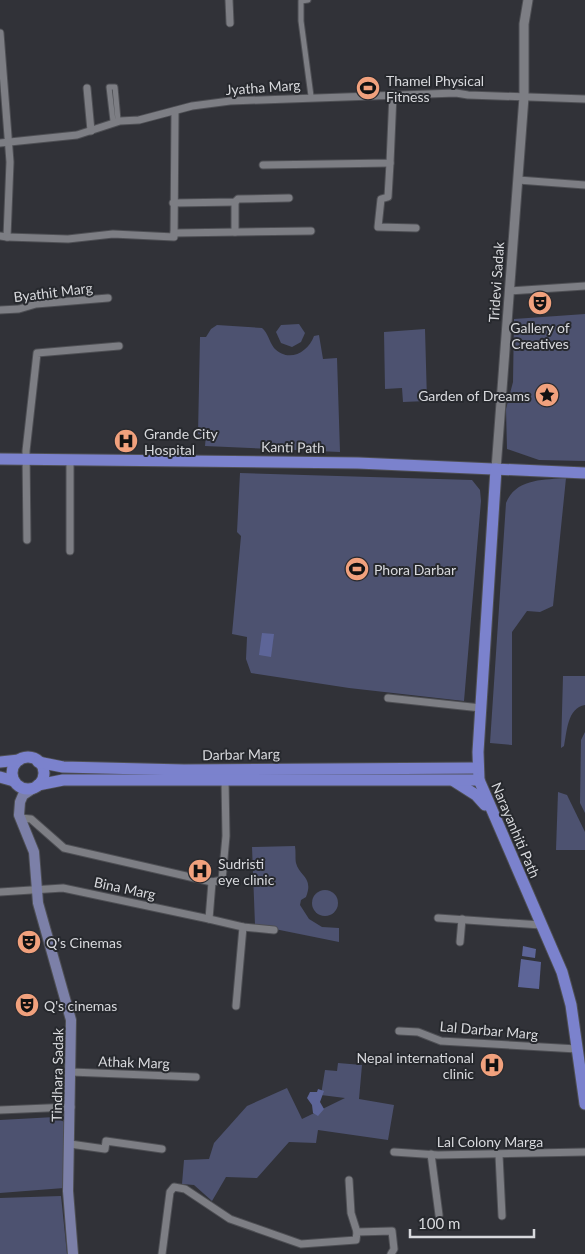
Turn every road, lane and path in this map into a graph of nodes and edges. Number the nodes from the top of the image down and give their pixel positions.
1 (229, 0) edge
2 (308, 0) edge
3 (528, 0) edge
4 (230, 23) dead end
5 (0, 33) edge
6 (87, 88) dead end
7 (393, 94) junction
8 (310, 96) junction
9 (524, 97) junction
10 (585, 98) edge
11 (172, 112) junction
12 (115, 122) junction
13 (171, 124) dead end
14 (90, 130) junction
15 (4, 142) edge
16 (390, 164) junction
17 (263, 165) dead end
18 (518, 180) junction
19 (585, 185) edge
20 (289, 198) dead end
21 (235, 202) junction
22 (173, 203) junction
23 (416, 228) dead end
24 (311, 231) dead end
25 (235, 232) junction
26 (174, 233) junction
27 (4, 237) edge
28 (585, 286) edge
29 (509, 291) junction
30 (108, 298) dead end
31 (0, 310) edge
32 (119, 346) dead end
33 (0, 459) edge
34 (26, 459) junction
35 (70, 459) junction
36 (496, 469) junction
37 (585, 473) edge
38 (27, 540) dead end
39 (70, 551) dead end
40 (388, 698) dead end
41 (481, 708) junction
42 (479, 734) junction
43 (19, 760) junction
44 (0, 762) edge
45 (38, 762) junction
46 (452, 768) junction
47 (478, 768) junction
48 (0, 777) edge
49 (479, 780) junction
50 (14, 781) junction
51 (225, 781) junction
52 (453, 781) junction
53 (35, 787) junction
54 (490, 809) junction
55 (19, 816) junction
56 (212, 882) junction
57 (36, 889) junction
58 (0, 892) edge
59 (438, 918) dead end
60 (209, 919) junction
61 (462, 919) junction
62 (540, 925) junction
63 (243, 927) junction
64 (274, 930) dead end
65 (460, 942) dead end
66 (236, 1006) dead end
67 (399, 1031) dead end
68 (577, 1049) junction
69 (72, 1072) junction
70 (196, 1077) dead end
71 (585, 1104) edge
72 (71, 1108) junction
73 (0, 1110) edge
74 (70, 1144) junction
75 (162, 1149) dead end
76 (394, 1152) dead end
77 (585, 1152) edge
78 (431, 1154) junction
79 (499, 1154) junction
80 (349, 1180) dead end
81 (439, 1215) dead end
82 (502, 1216) dead end
83 (357, 1232) junction
84 (73, 1254) edge
85 (162, 1254) edge
86 (392, 1254) edge

1 - 4 street
2 - 8 street
3 - 9 street, Tridevi Sadak
5 - 15 street
6 - 14 street
7 - 8 street, Jyatha Marg
7 - 9 street, Jyatha Marg
7 - 16 street
8 - 11 street, Jyatha Marg
9 - 10 street, Jyatha Marg
9 - 18 street, Tridevi Sadak
11 - 12 street, Jyatha Marg
11 - 13 street
11 - 22 street
12 - 12 street
12 - 14 street, Jyatha Marg
14 - 15 street, Jyatha Marg
15 - 27 street
16 - 17 street
16 - 23 street
18 - 19 street
18 - 29 street, Tridevi Sadak
20 - 21 street
21 - 22 street
21 - 25 street
22 - 26 street
24 - 25 street
25 - 26 street
26 - 27 street
28 - 29 street
29 - 36 street, Tridevi Sadak
30 - 31 street, Byathit Marg
32 - 34 street
33 - 34 main road, Kanti Path
34 - 35 main road, Kanti Path
34 - 38 street
35 - 36 main road, Kanti Path
35 - 39 street
36 - 37 main road, Kanti Path
36 - 41 main road, Narayanhiti Path
40 - 41 street
41 - 42 main road, Narayanhiti Path
42 - 46 main road
42 - 47 main road, Narayanhiti Path
43 - 44 main road
43 - 45 main road
43 - 50 main road
45 - 46 main road, Darbar Marg
45 - 53 main road
46 - 47 main road, Darbar Marg
47 - 49 main road, Narayanhiti Path
48 - 50 main road
49 - 52 main road, Darbar Marg
49 - 54 main road, Narayanhiti Path
50 - 53 main road
51 - 52 main road, Darbar Marg
51 - 53 main road, Darbar Marg
51 - 56 street
52 - 54 main road
53 - 55 main road
54 - 62 main road, Narayanhiti Path
55 - 56 street
55 - 57 main road, Tindhara Sadak
56 - 60 street
57 - 58 street, Bina Marg
57 - 60 street, Bina Marg
57 - 69 main road, Tindhara Sadak
59 - 61 street
60 - 63 street, Bina Marg
61 - 62 street
61 - 65 street
62 - 68 main road, Narayanhiti Path
63 - 64 street, Bina Marg
63 - 66 street
67 - 68 street, Lal Darbar Marg
68 - 71 main road, Narayanhiti Path
69 - 70 street, Athak Marg
69 - 72 main road, Tindhara Sadak
72 - 73 street
72 - 74 main road, Tindhara Sadak
74 - 75 street
74 - 84 main road, Tindhara Sadak
76 - 78 street, Lal Colony Marga
77 - 79 street, Lal Colony Marga
78 - 79 street, Lal Colony Marga
78 - 81 street
79 - 82 street
80 - 83 street
83 - 85 street
83 - 86 street

